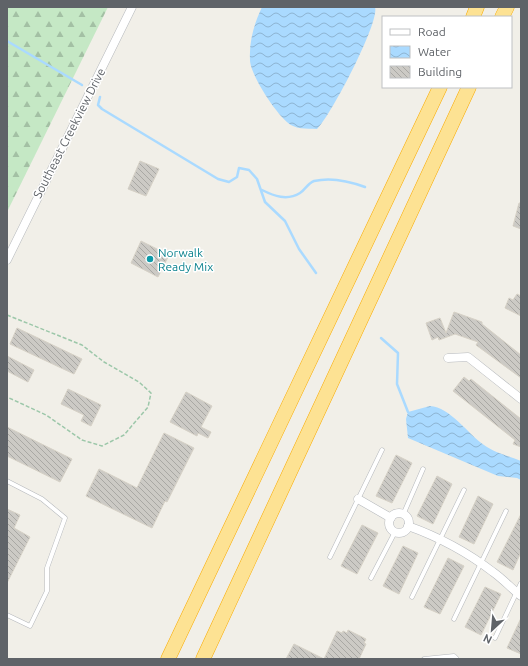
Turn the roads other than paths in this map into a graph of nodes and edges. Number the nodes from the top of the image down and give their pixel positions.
1 (132, 7) edge
2 (477, 7) edge
3 (507, 7) edge
4 (472, 16) edge
5 (502, 16) edge
6 (440, 88) edge
7 (469, 88) edge
8 (7, 260) edge
9 (448, 358) dead end
10 (521, 399) edge
11 (382, 450) dead end
12 (423, 469) dead end
13 (7, 481) edge
14 (464, 490) dead end
15 (358, 500) junction
16 (506, 511) dead end
17 (403, 515) junction
18 (391, 518) junction
19 (408, 526) junction
20 (395, 532) junction
21 (440, 539) junction
22 (330, 557) dead end
23 (480, 563) junction
24 (371, 578) dead end
25 (521, 583) edge
26 (519, 594) edge
27 (412, 598) dead end
28 (7, 615) edge
29 (454, 619) dead end
30 (495, 638) dead end
31 (168, 659) edge
32 (203, 659) edge
33 (424, 659) edge
34 (457, 659) edge

1 - 8 street, Southeast Creekview Drive
2 - 4 highway
3 - 5 highway
6 - 31 highway
7 - 32 highway
9 - 10 street
11 - 15 lane
12 - 17 lane
13 - 28 lane
14 - 21 lane
15 - 18 street
15 - 22 lane
16 - 23 lane
17 - 18 street
17 - 19 street
18 - 20 street
19 - 20 street
19 - 21 street
20 - 24 lane
21 - 23 street
21 - 27 lane
23 - 26 street
23 - 29 lane
25 - 26 lane
26 - 30 lane
33 - 34 lane

